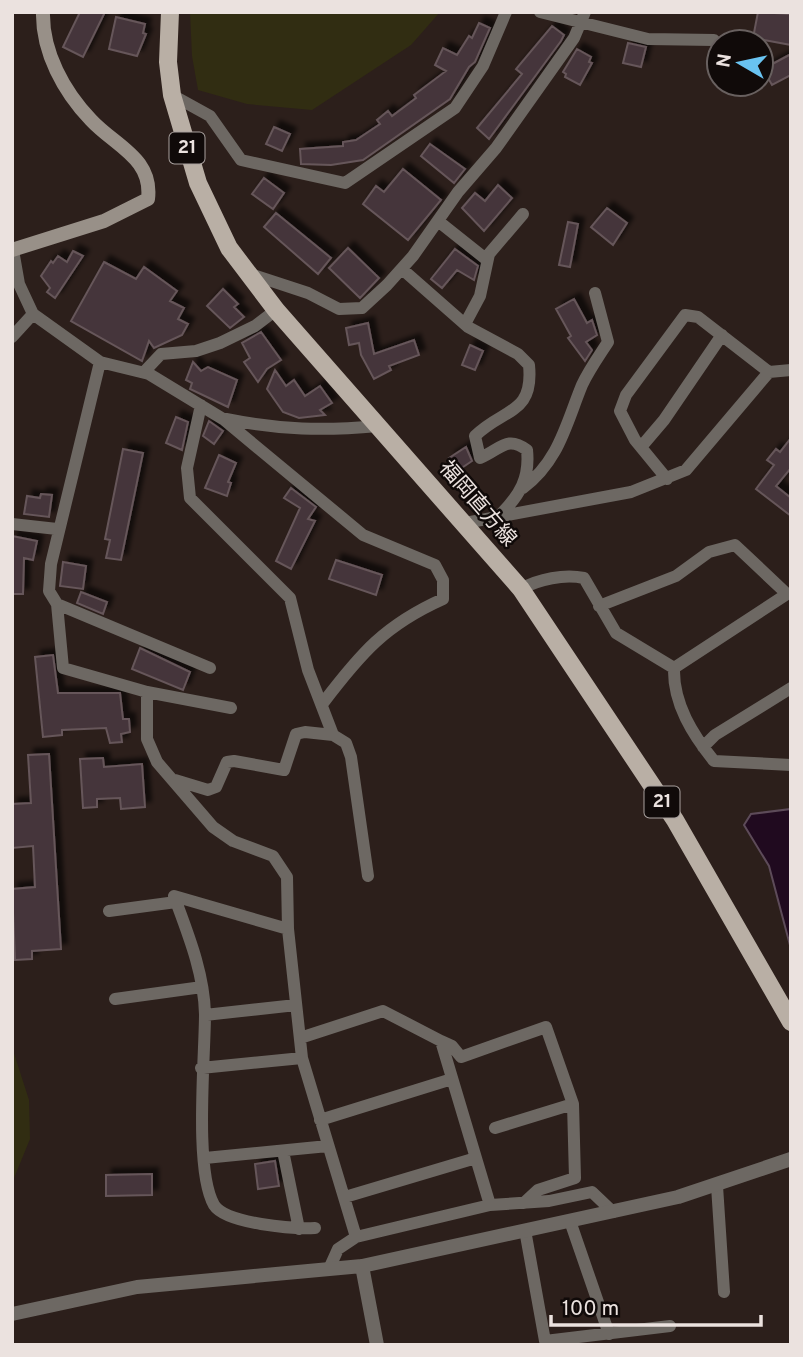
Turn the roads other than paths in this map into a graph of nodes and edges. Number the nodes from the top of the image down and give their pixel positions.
1 (43, 12) edge
2 (170, 12) edge
3 (506, 12) edge
4 (540, 12) edge
5 (582, 18) edge
6 (705, 40) edge
7 (172, 95) junction
8 (523, 214) dead end
9 (438, 221) junction
10 (13, 250) edge
11 (487, 260) junction
12 (402, 269) junction
13 (247, 272) junction
14 (595, 293) dead end
15 (276, 310) junction
16 (33, 314) junction
17 (465, 324) junction
18 (722, 335) junction
19 (12, 337) edge
20 (100, 362) junction
21 (791, 370) edge
22 (144, 372) junction
23 (769, 372) junction
24 (201, 405) junction
25 (223, 419) junction
26 (378, 426) junction
27 (641, 447) junction
28 (667, 479) junction
29 (523, 488) junction
30 (500, 515) junction
31 (465, 523) junction
32 (12, 524) edge
33 (57, 529) junction
34 (521, 589) junction
35 (789, 592) edge
36 (57, 604) junction
37 (598, 606) junction
38 (210, 668) dead end
39 (674, 668) junction
40 (791, 688) edge
41 (147, 692) junction
42 (323, 703) junction
43 (231, 708) dead end
44 (333, 735) junction
45 (703, 747) junction
46 (791, 765) edge
47 (175, 780) junction
48 (368, 876) dead end
49 (176, 902) junction
50 (109, 911) dead end
51 (288, 929) junction
52 (202, 987) junction
53 (115, 999) dead end
54 (296, 1005) junction
55 (205, 1015) junction
56 (791, 1022) edge
57 (300, 1038) junction
58 (441, 1041) junction
59 (302, 1058) junction
60 (201, 1068) junction
61 (452, 1079) junction
62 (573, 1104) junction
63 (320, 1120) junction
64 (495, 1128) dead end
65 (328, 1146) junction
66 (283, 1151) junction
67 (205, 1158) junction
68 (476, 1158) junction
69 (791, 1159) edge
70 (717, 1186) junction
71 (345, 1197) junction
72 (524, 1203) junction
73 (490, 1205) junction
74 (613, 1212) junction
75 (570, 1221) junction
76 (315, 1228) dead end
77 (299, 1229) junction
78 (525, 1230) junction
79 (356, 1237) junction
80 (362, 1266) junction
81 (329, 1269) junction
82 (723, 1293) dead end
83 (12, 1314) edge
84 (670, 1326) dead end
85 (609, 1334) junction
86 (377, 1345) edge

1 - 10 main road
2 - 7 main road, 福岡直方線 / 21
3 - 7 street
4 - 5 street
5 - 6 street
5 - 9 street
7 - 13 main road, 福岡直方線 / 21
8 - 11 street
9 - 11 street
9 - 12 street
10 - 16 street
11 - 17 street
12 - 13 street
12 - 17 street
13 - 15 main road, 福岡直方線 / 21
14 - 29 street
15 - 22 street
15 - 26 main road, 福岡直方線 / 21
16 - 19 street
16 - 20 street
17 - 29 street
18 - 23 street
18 - 27 street
18 - 27 street
20 - 22 street
20 - 33 street
21 - 23 street
22 - 24 street
23 - 28 street
24 - 25 street
24 - 42 street
25 - 26 street
25 - 42 street
26 - 31 main road, 福岡直方線 / 21
27 - 28 street
28 - 30 street
29 - 30 street
30 - 31 street
31 - 34 main road, 福岡直方線 / 21
32 - 33 street
33 - 36 street
34 - 37 street
34 - 56 main road, 福岡直方線 / 21
35 - 37 street
35 - 39 street
36 - 38 street
36 - 41 street
37 - 39 street
39 - 45 street
40 - 45 street
41 - 43 street
41 - 47 street
42 - 44 street
44 - 47 street
44 - 48 street
45 - 46 street
47 - 51 street
49 - 50 street
49 - 51 street
49 - 52 street
51 - 54 street
52 - 53 street
52 - 55 street
54 - 55 street
54 - 57 street
55 - 60 street
57 - 58 street
57 - 59 street
58 - 61 street
58 - 62 street
59 - 60 street
59 - 63 street
60 - 67 street
61 - 63 street
61 - 68 street
62 - 64 street
62 - 72 street
63 - 65 street
65 - 66 street
65 - 71 street
66 - 67 street
66 - 77 street
67 - 77 street
68 - 71 street
68 - 73 street
69 - 70 street
70 - 74 street
70 - 82 street
71 - 79 street
72 - 73 street
72 - 74 street
73 - 79 street
74 - 75 street
75 - 78 street
75 - 85 street
76 - 77 street
78 - 80 street
78 - 85 street
79 - 81 street
80 - 81 street
80 - 86 street
81 - 83 street
84 - 85 street

